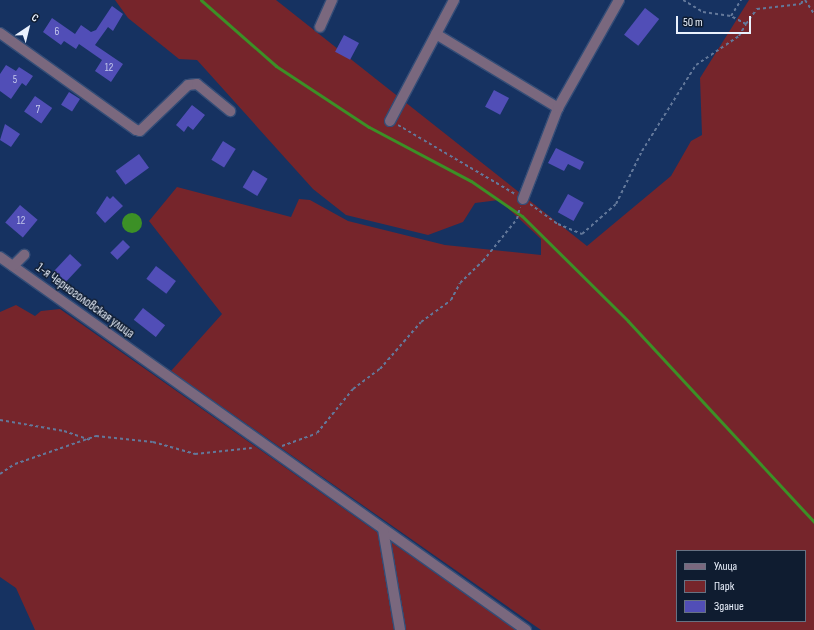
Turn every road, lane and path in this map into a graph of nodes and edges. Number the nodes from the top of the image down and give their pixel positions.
1 (332, 0) edge
2 (454, 0) edge
3 (619, 0) edge
4 (683, 0) edge
5 (741, 0) edge
6 (804, 0) edge
7 (814, 14) edge
8 (731, 16) junction
9 (746, 24) junction
10 (320, 27) dead end
11 (0, 33) edge
12 (436, 34) junction
13 (558, 108) junction
14 (230, 111) dead end
15 (390, 121) joint
16 (523, 199) junction
17 (24, 255) dead end
18 (0, 257) edge
19 (13, 266) junction
20 (0, 420) edge
21 (90, 440) junction
22 (257, 447) dead end
23 (275, 450) junction
24 (0, 474) edge
25 (383, 529) junction
26 (400, 630) edge
27 (526, 630) edge

1 - 10 street
2 - 12 street
3 - 13 street
4 - 8 path
5 - 8 path
6 - 7 path
6 - 9 path
8 - 9 path
9 - 16 path
11 - 14 street
12 - 13 street
12 - 15 street
13 - 16 street
15 - 16 path
16 - 23 path
17 - 19 street
18 - 19 street, 1-я Черноголовская улица
19 - 23 street, 1-я Черноголовская улица
20 - 21 path
21 - 22 path
21 - 24 path
23 - 25 street, 1-я Черноголовская улица
25 - 26 street
25 - 27 street, 1-я Черноголовская улица

